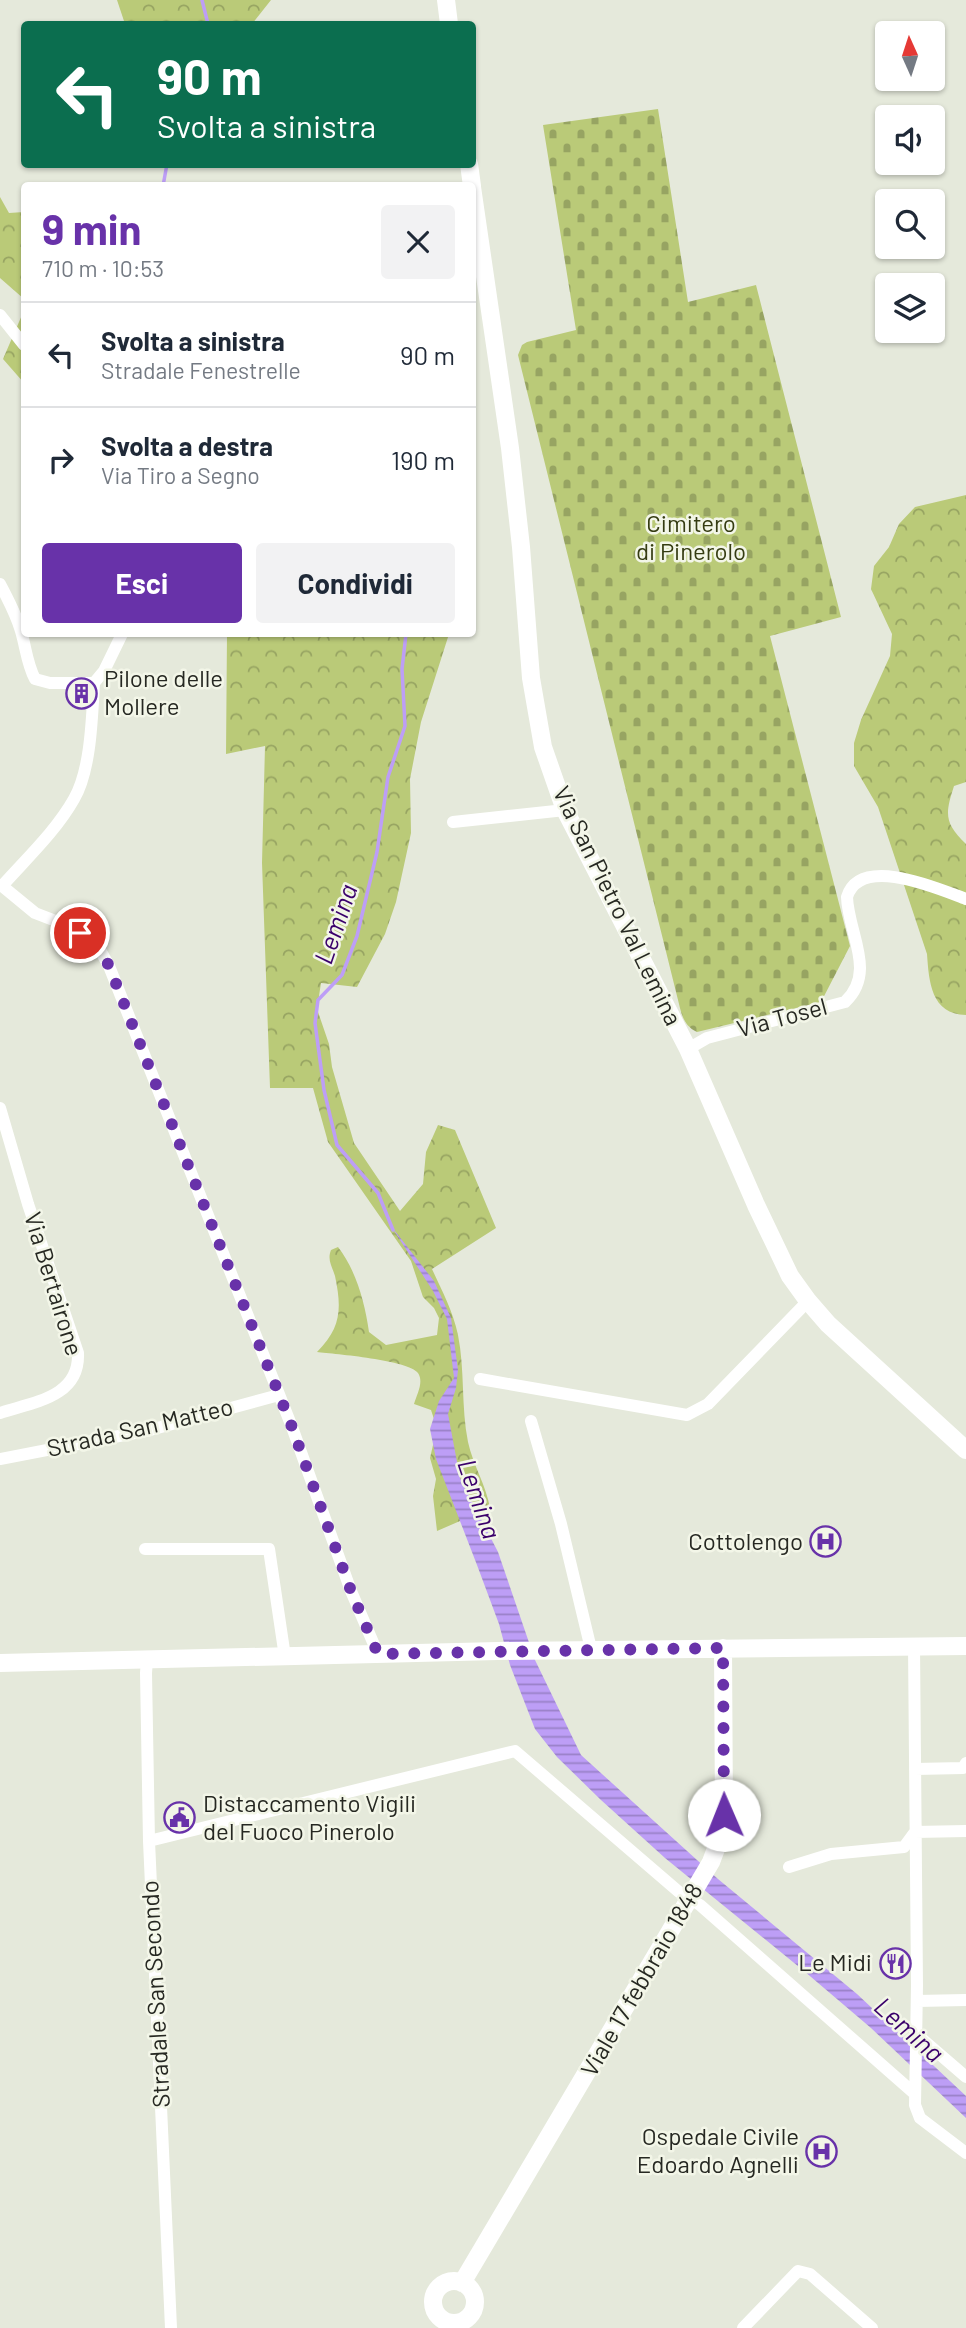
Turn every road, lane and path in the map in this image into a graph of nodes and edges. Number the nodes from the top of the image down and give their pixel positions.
1 (446, 0) edge
2 (449, 21) edge
3 (476, 214) edge
4 (0, 315) edge
5 (21, 341) edge
6 (0, 584) edge
7 (21, 633) edge
8 (22, 637) edge
9 (121, 637) edge
10 (93, 683) junction
11 (565, 810) junction
12 (453, 822) dead end
13 (1, 890) edge
14 (966, 899) edge
15 (688, 1049) junction
16 (0, 1108) edge
17 (808, 1301) junction
18 (480, 1379) dead end
19 (279, 1395) junction
20 (0, 1413) edge
21 (531, 1420) dead end
22 (966, 1450) edge
23 (0, 1459) edge
24 (145, 1549) dead end
25 (914, 1645) junction
26 (966, 1646) edge
27 (723, 1648) junction
28 (591, 1649) junction
29 (378, 1654) junction
30 (285, 1657) junction
31 (147, 1660) junction
32 (0, 1663) edge
33 (966, 1763) edge
34 (915, 1769) junction
35 (966, 1831) edge
36 (915, 1832) junction
37 (149, 1841) junction
38 (789, 1867) dead end
39 (693, 1895) junction
40 (966, 2000) edge
41 (916, 2001) junction
42 (915, 2033) junction
43 (966, 2077) edge
44 (915, 2094) junction
45 (966, 2154) edge
46 (462, 2283) junction
47 (438, 2324) edge
48 (171, 2328) edge
49 (743, 2328) edge
50 (872, 2328) edge

1 - 2 street
3 - 11 street, Via San Pietro Val Lemina
4 - 5 street
6 - 7 street
8 - 10 street
9 - 10 street
10 - 13 street
11 - 12 street
11 - 15 street, Via San Pietro Val Lemina
13 - 19 street
14 - 15 street, Via Tosel
15 - 17 street, Via San Pietro Val Lemina
16 - 20 street, Via Bertairone
17 - 18 street
17 - 22 street, Via San Pietro Val Lemina
19 - 23 street, Strada San Matteo
19 - 29 street
21 - 28 street
24 - 30 street
25 - 26 street
25 - 27 street
25 - 34 street
27 - 28 street
27 - 39 street, Viale 17 febbraio 1848
28 - 29 street
29 - 30 street
30 - 31 street
31 - 32 street
31 - 37 street, Stradale San Secondo
33 - 34 street
34 - 36 street
35 - 36 street
36 - 38 street
36 - 41 street
37 - 39 street
37 - 48 street, Stradale San Secondo
39 - 44 street
39 - 46 street, Viale 17 febbraio 1848
40 - 41 street
41 - 42 street
42 - 43 street
42 - 44 street
44 - 45 street
46 - 47 street
46 - 47 street
49 - 50 street

